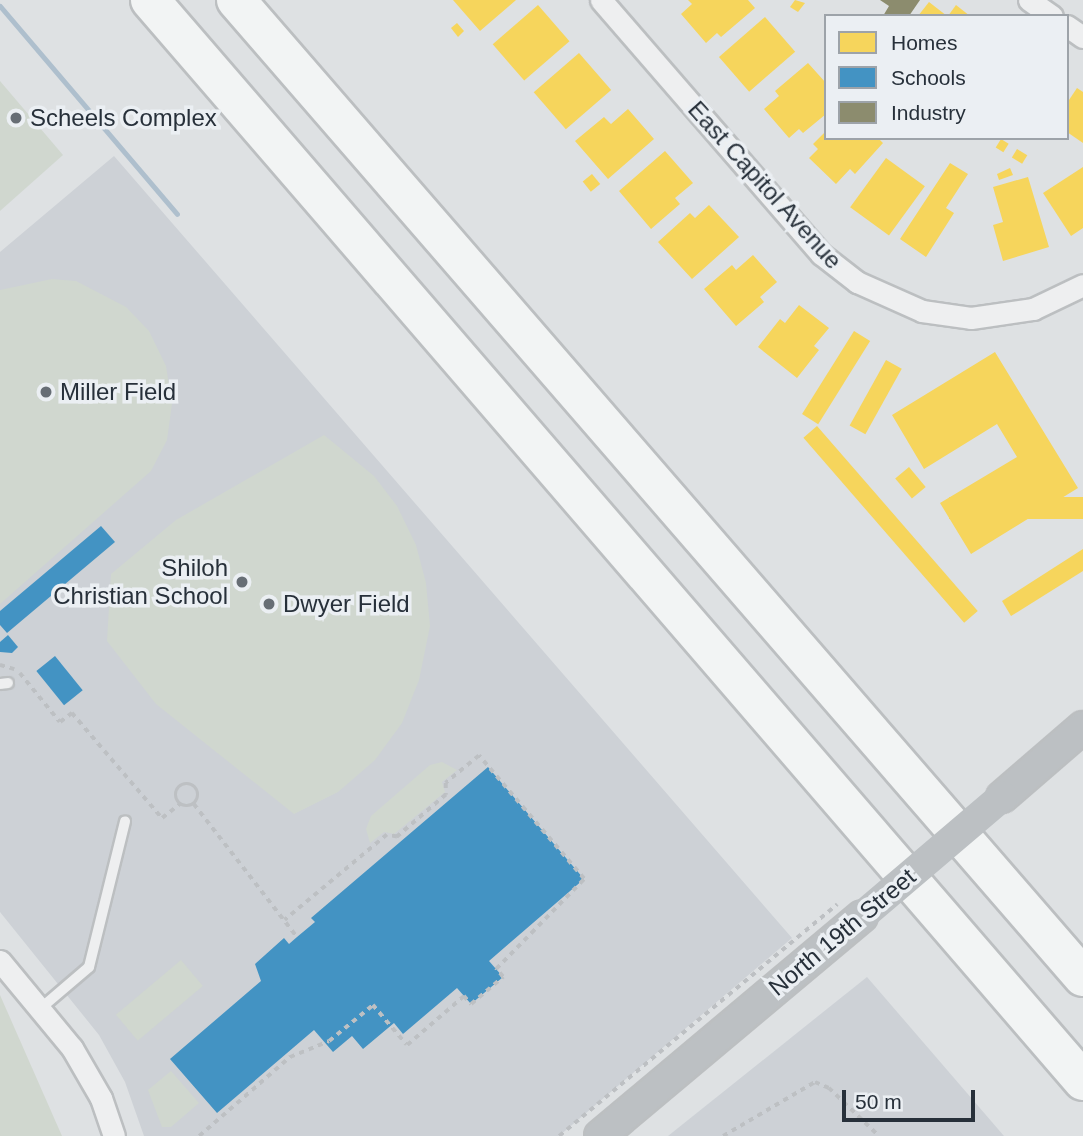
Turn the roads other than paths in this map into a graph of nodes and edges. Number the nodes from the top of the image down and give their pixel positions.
1 (150, 0) edge
2 (236, 0) edge
3 (601, 0) edge
4 (1029, 0) edge
5 (1049, 14) edge
6 (1083, 285) edge
7 (1083, 727) edge
8 (125, 821) dead end
9 (0, 961) edge
10 (1083, 977) edge
11 (41, 1008) junction
12 (1083, 1081) edge
13 (114, 1136) edge
14 (600, 1136) edge

1 - 12 highway
2 - 10 highway
3 - 6 street, East Capitol Avenue
4 - 5 street
7 - 14 street, North 19th Street, bridge
8 - 11 lane
9 - 11 street
11 - 13 street

